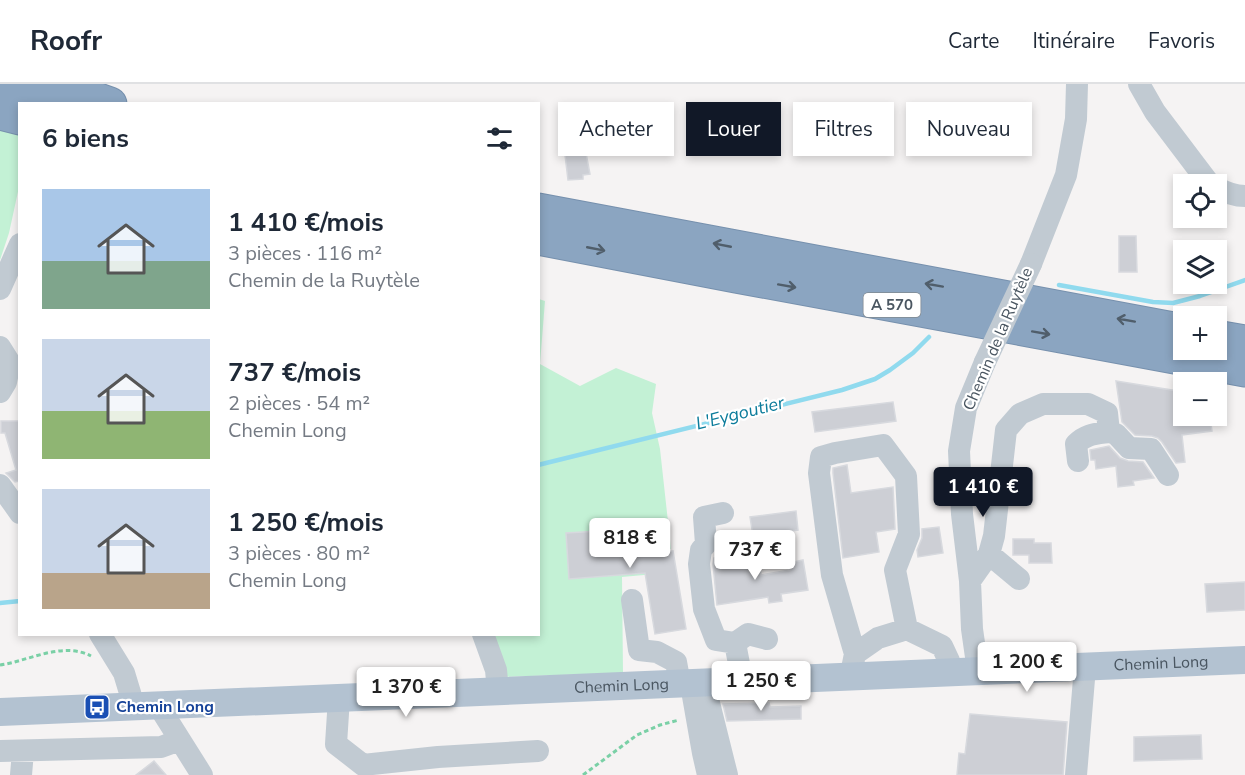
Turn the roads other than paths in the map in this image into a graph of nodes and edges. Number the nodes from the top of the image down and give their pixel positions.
1 (54, 84) edge
2 (1077, 84) edge
3 (1139, 84) edge
4 (0, 87) edge
5 (55, 102) edge
6 (104, 102) edge
7 (0, 113) edge
8 (18, 118) edge
9 (1202, 174) edge
10 (1227, 194) edge
11 (1245, 196) edge
12 (540, 210) edge
13 (540, 238) edge
14 (18, 248) edge
15 (0, 289) edge
16 (1173, 329) edge
17 (1227, 339) edge
18 (1245, 342) edge
19 (10, 351) edge
20 (1245, 370) edge
21 (0, 392) edge
22 (1109, 432) junction
23 (1078, 461) dead end
24 (1168, 475) dead end
25 (0, 485) edge
26 (18, 510) edge
27 (723, 513) dead end
28 (989, 554) junction
29 (1019, 579) dead end
30 (970, 581) junction
31 (632, 600) dead end
32 (907, 629) junction
33 (101, 636) edge
34 (484, 636) edge
35 (767, 639) dead end
36 (735, 643) junction
37 (1245, 660) edge
38 (853, 665) junction
39 (1085, 667) junction
40 (950, 672) junction
41 (978, 672) junction
42 (740, 681) junction
43 (692, 683) junction
44 (498, 691) junction
45 (339, 698) junction
46 (146, 705) junction
47 (0, 712) edge
48 (180, 740) junction
49 (0, 751) edge
50 (23, 751) junction
51 (538, 751) dead end
52 (21, 775) edge
53 (202, 775) edge
54 (708, 775) edge
55 (727, 775) edge
56 (1077, 775) edge

1 - 6 highway
2 - 30 street, Chemin de la Ruytèle, bridge
3 - 9 street
4 - 5 highway
7 - 8 highway
10 - 11 street
16 -> 12 highway, A 570
13 -> 20 highway, A 570
14 - 15 street
17 - 18 highway
19 - 21 street
22 - 23 street
22 - 24 street
22 - 28 street
25 - 26 street
27 - 36 street
28 - 29 street
28 - 30 street
30 - 41 street, Chemin de la Ruytèle
31 - 43 street
32 - 38 street
32 - 38 street
32 - 40 street
33 - 46 street
34 - 44 street
35 - 36 street
36 - 42 street
37 - 39 main road, Chemin Long
38 - 40 main road, Chemin Long
38 - 42 main road, Chemin Long
39 - 41 main road, Chemin Long
39 - 56 street
40 - 41 main road, Chemin Long
42 - 43 main road, Chemin Long
43 - 44 main road, Chemin Long
43 - 54 street
43 - 55 street
44 - 45 main road, Chemin Long
45 - 46 main road, Chemin Long
45 - 51 street
46 - 47 main road, Chemin Long
46 - 48 street
48 - 50 street
48 - 53 street
49 - 50 street
50 - 52 street

